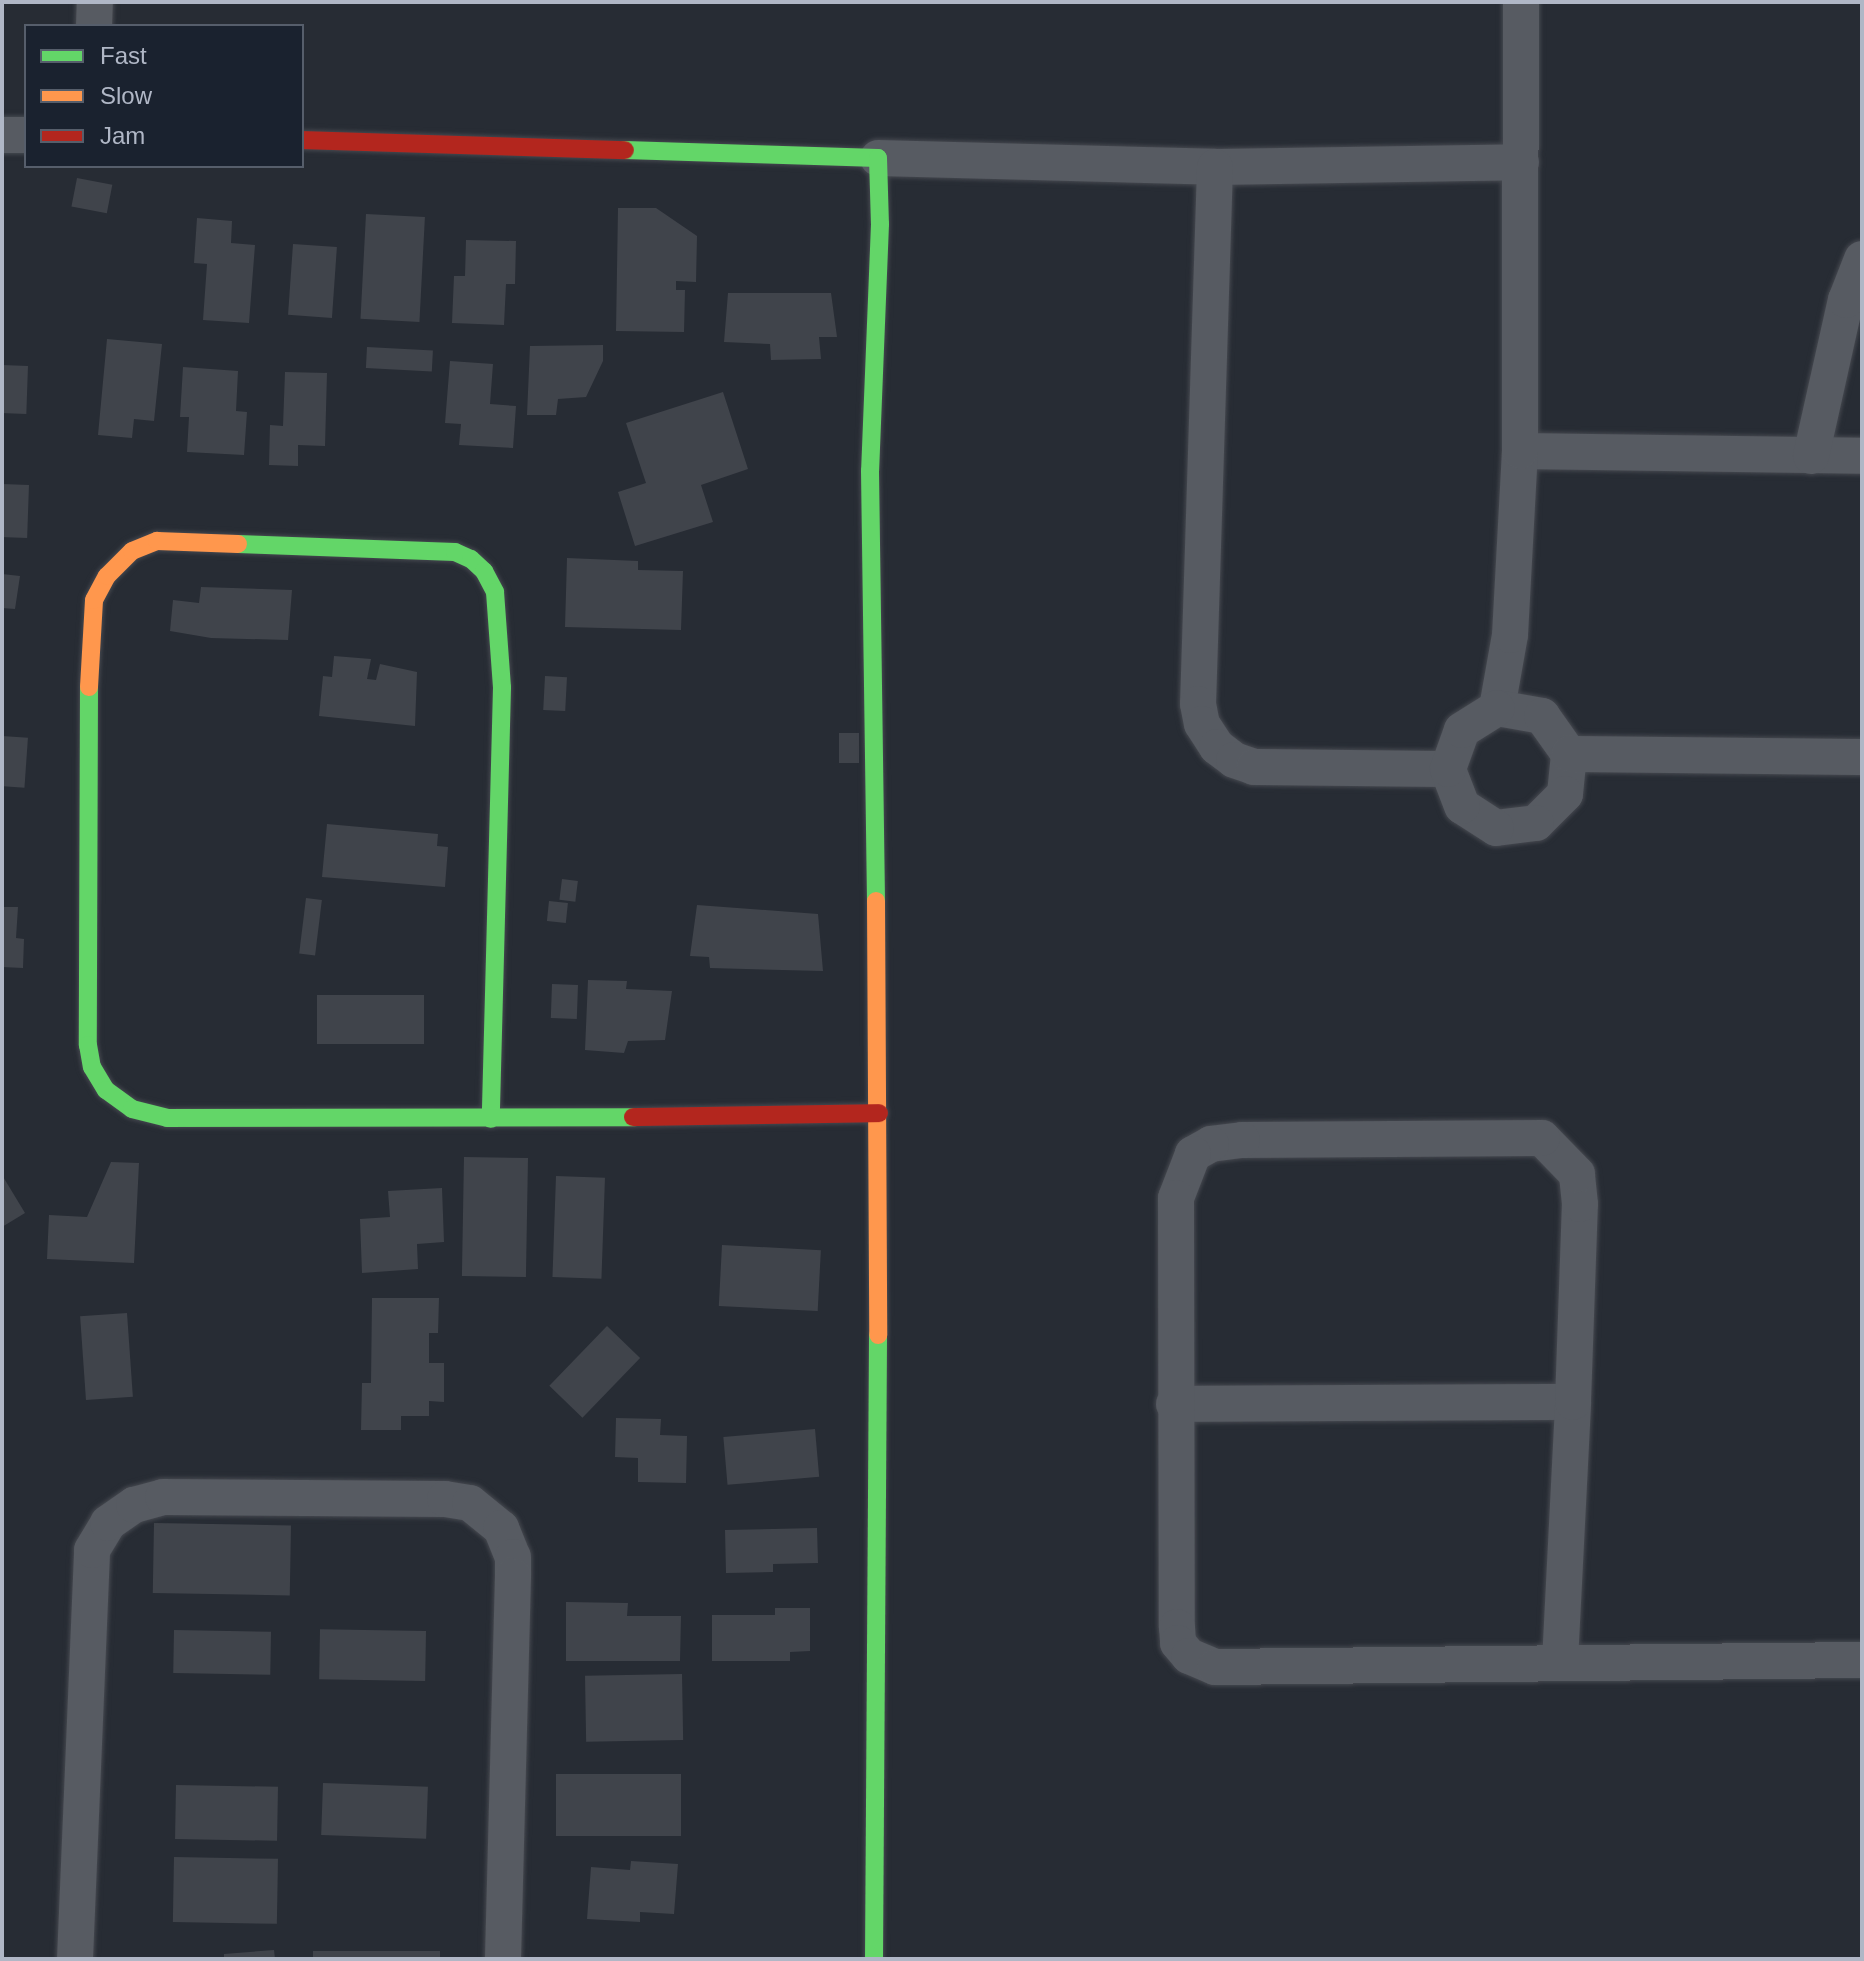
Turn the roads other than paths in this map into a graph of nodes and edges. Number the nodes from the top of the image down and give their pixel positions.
1 (95, 2) edge
2 (1521, 2) edge
3 (94, 24) edge
4 (2, 135) edge
5 (24, 135) edge
6 (304, 140) edge
7 (878, 158) junction
8 (1521, 162) junction
9 (1215, 167) junction
10 (1862, 259) edge
11 (1520, 451) junction
12 (1811, 456) junction
13 (1862, 456) edge
14 (1497, 708) junction
15 (1569, 754) junction
16 (1862, 757) edge
17 (1448, 769) junction
18 (879, 1113) junction
19 (491, 1119) junction
20 (1573, 1402) junction
21 (1174, 1404) junction
22 (1862, 1660) edge
23 (1560, 1662) junction
24 (75, 1959) edge
25 (503, 1959) edge
26 (874, 1959) edge

1 - 3 street
2 - 8 street
4 - 5 street
6 - 7 street
7 - 9 street
7 - 18 street
8 - 9 street
8 - 11 street
9 - 17 street
10 - 12 street
11 - 12 street
11 - 14 street
12 - 13 street
14 - 15 street
14 - 17 street
15 - 16 street
15 - 17 street
18 - 19 street
18 - 26 street
19 - 19 street
20 - 21 street
20 - 21 street
20 - 23 street
21 - 23 street
22 - 23 street
24 - 25 street

